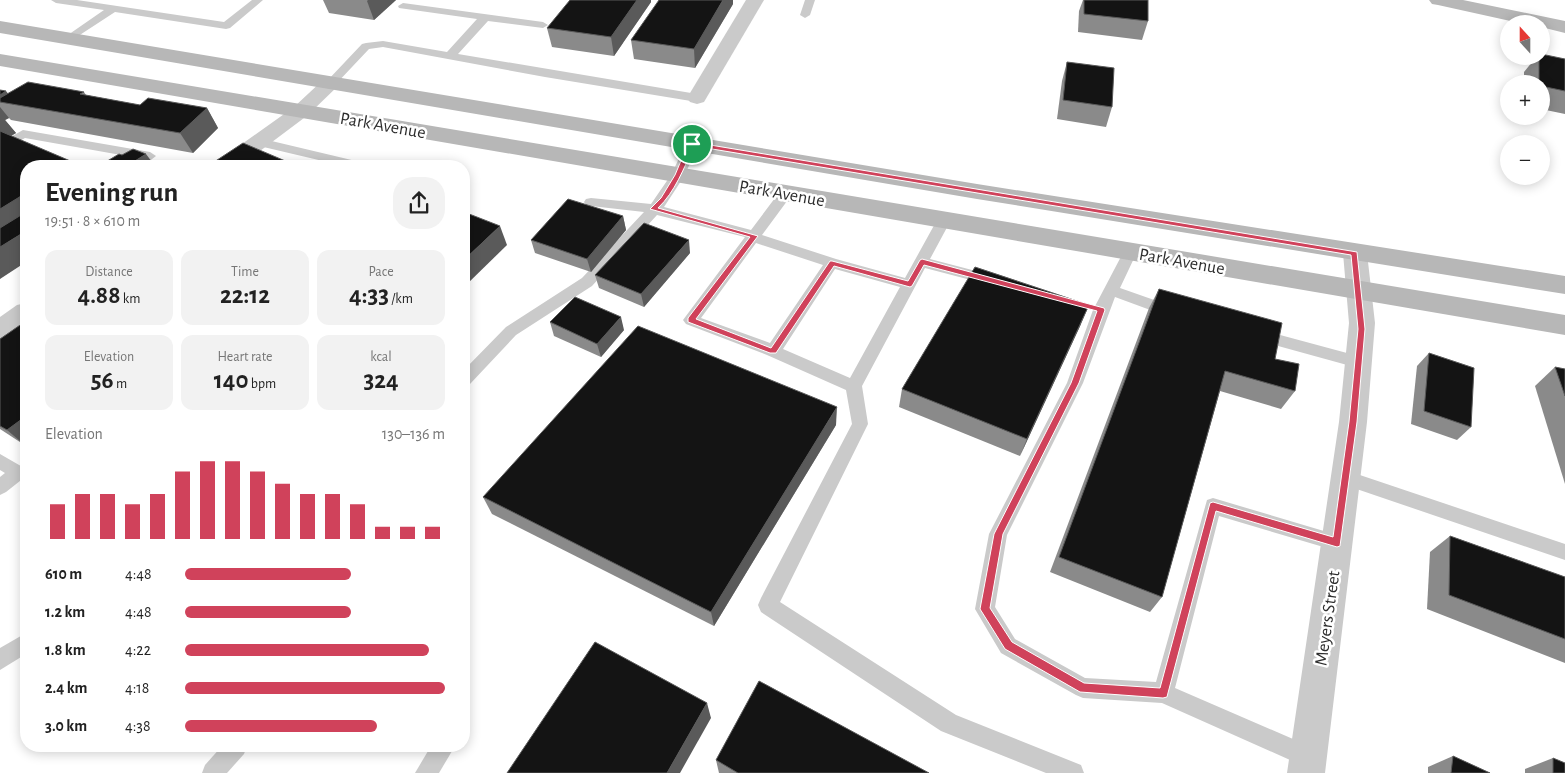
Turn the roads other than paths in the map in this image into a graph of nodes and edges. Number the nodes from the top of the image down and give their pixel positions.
1 (56, 0) edge
2 (258, 0) edge
3 (409, 0) edge
4 (755, 0) edge
5 (810, 0) edge
6 (1438, 0) edge
7 (113, 8) junction
8 (805, 15) dead end
9 (485, 17) junction
10 (543, 25) dead end
11 (0, 27) edge
12 (1565, 27) edge
13 (69, 38) junction
14 (450, 56) junction
15 (0, 60) edge
16 (331, 83) junction
17 (697, 98) joint
18 (301, 111) junction
19 (259, 142) junction
20 (692, 144) junction
21 (0, 148) edge
22 (144, 160) edge
23 (234, 160) edge
24 (335, 160) edge
25 (678, 175) junction
26 (786, 193) junction
27 (591, 202) dead end
28 (653, 209) junction
29 (944, 220) junction
30 (754, 236) junction
31 (1130, 252) junction
32 (1355, 254) junction
33 (922, 262) junction
34 (832, 263) junction
35 (910, 284) junction
36 (1007, 284) edge
37 (1565, 285) edge
38 (1110, 290) junction
39 (1359, 291) junction
40 (1185, 315) edge
41 (20, 316) edge
42 (1565, 326) edge
43 (0, 330) edge
44 (1243, 331) edge
45 (773, 351) junction
46 (1358, 362) junction
47 (470, 374) edge
48 (854, 386) junction
49 (0, 461) edge
50 (1346, 478) junction
51 (0, 487) edge
52 (1337, 543) junction
53 (1565, 552) edge
54 (20, 647) edge
55 (0, 660) edge
56 (1163, 693) junction
57 (231, 752) edge
58 (440, 752) edge
59 (1307, 765) edge
60 (212, 773) edge
61 (426, 773) edge
62 (1073, 773) edge

1 - 7 lane
2 - 7 lane
3 - 9 lane
4 - 17 street
5 - 8 lane
6 - 12 main road
7 - 13 lane
9 - 10 lane
9 - 14 lane
11 - 13 main road, Park Avenue
13 - 16 main road, Park Avenue
14 - 16 lane
14 - 17 lane
15 - 18 main road, Park Avenue
16 - 18 street
16 - 20 main road, Park Avenue
18 - 19 street
18 - 25 main road, Park Avenue
19 - 23 street
19 - 24 lane
20 - 25 lane
20 - 32 main road, Park Avenue
21 - 22 lane
25 - 26 main road, Park Avenue
25 - 28 lane
26 - 29 main road, Park Avenue
26 - 30 lane
27 - 28 lane
28 - 30 lane
28 - 47 lane
29 - 31 main road, Park Avenue
29 - 33 lane
30 - 34 lane
30 - 45 lane
31 - 38 lane
31 - 39 main road, Park Avenue
32 - 37 main road, Park Avenue
32 - 39 street, Meyers Street
33 - 35 lane
33 - 36 lane
34 - 35 lane
34 - 45 lane
35 - 48 lane
38 - 40 lane
38 - 56 lane
39 - 42 main road, Park Avenue
39 - 46 street, Meyers Street
41 - 43 street
44 - 46 lane
45 - 48 lane
46 - 50 street, Meyers Street
48 - 62 lane
49 - 51 lane
50 - 52 street, Meyers Street
50 - 53 lane
52 - 56 lane
52 - 59 street, Meyers Street
54 - 55 lane
56 - 59 lane
57 - 60 lane
58 - 61 lane

